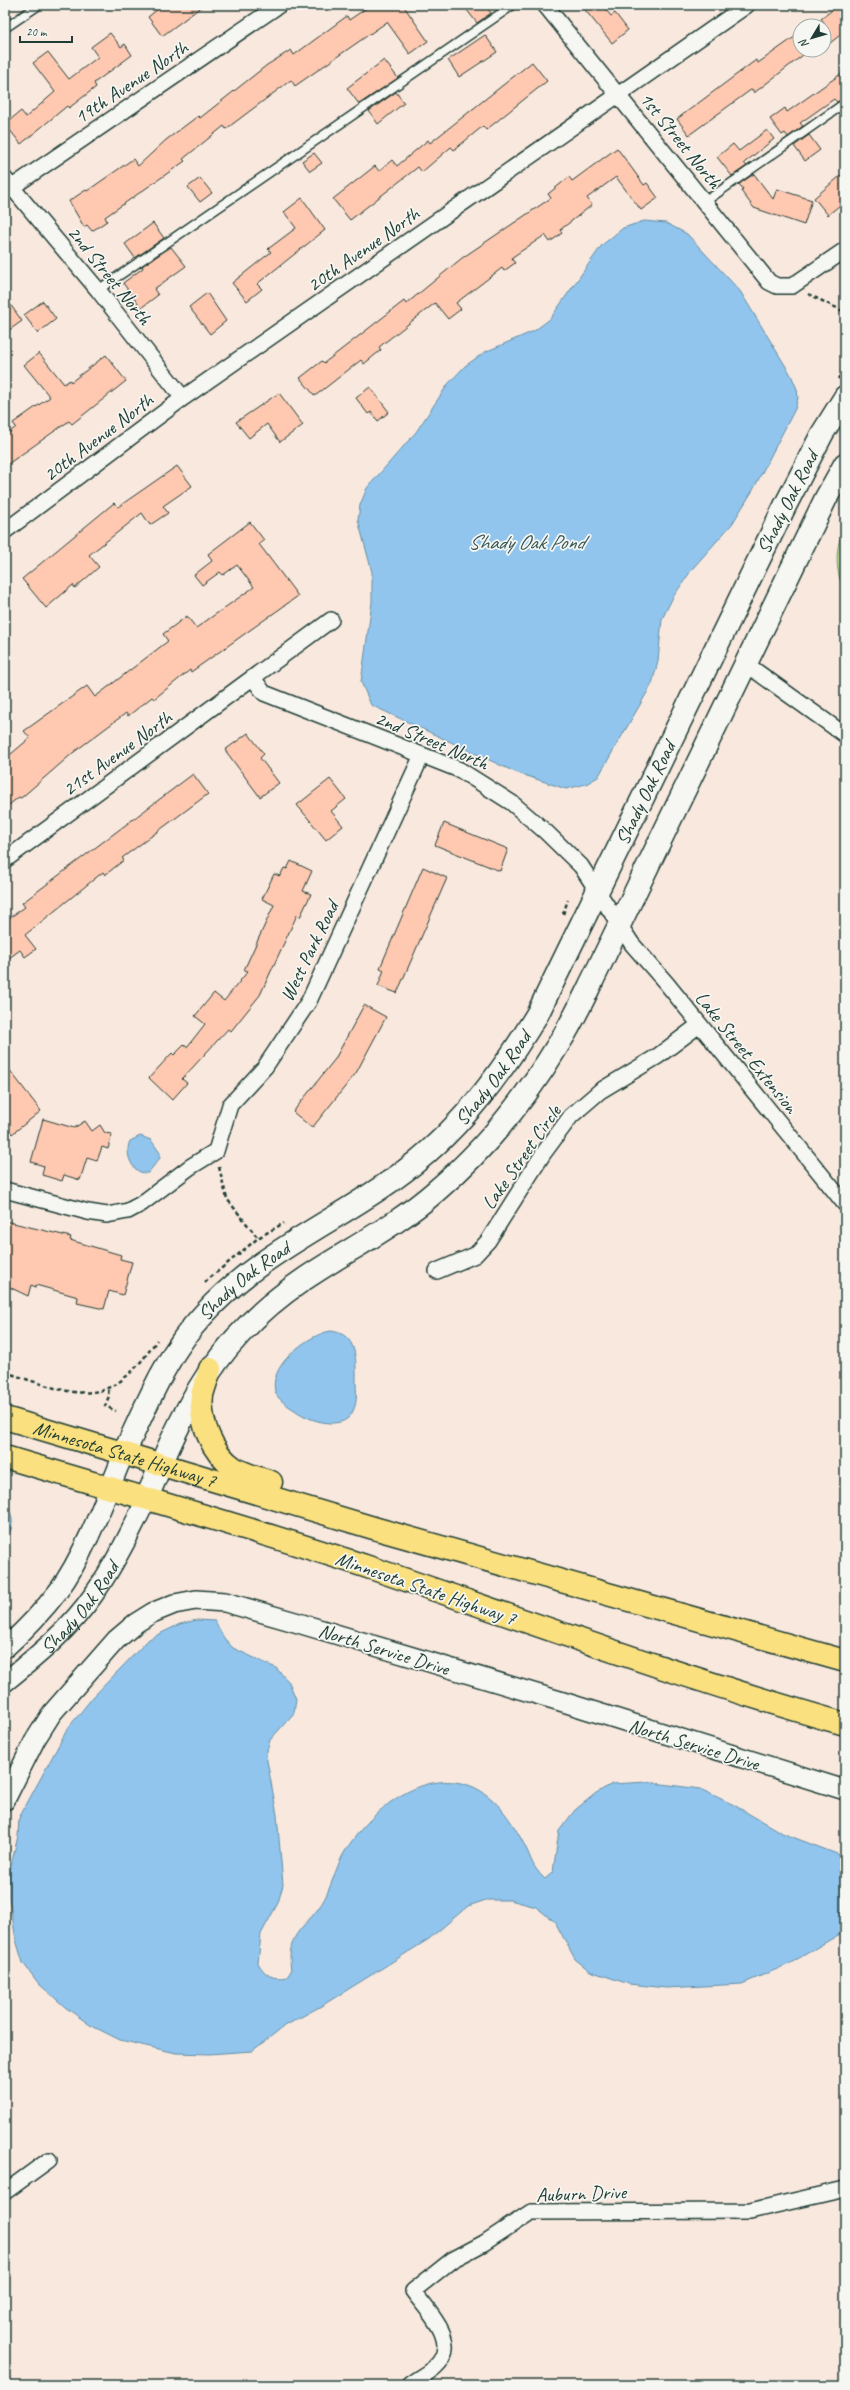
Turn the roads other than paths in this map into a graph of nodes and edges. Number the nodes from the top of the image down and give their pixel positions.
1 (39, 5) edge
2 (279, 5) edge
3 (513, 5) edge
4 (545, 5) edge
5 (747, 5) edge
6 (5, 28) edge
7 (619, 96) junction
8 (845, 103) edge
9 (7, 186) edge
10 (706, 201) junction
11 (845, 250) edge
12 (98, 290) junction
13 (845, 397) edge
14 (184, 398) junction
15 (845, 464) edge
16 (5, 531) edge
17 (331, 620) dead end
18 (746, 664) junction
19 (253, 678) junction
20 (845, 735) edge
21 (422, 755) junction
22 (5, 860) edge
23 (597, 891) junction
24 (619, 926) junction
25 (699, 1025) junction
26 (5, 1190) edge
27 (845, 1204) edge
28 (437, 1271) dead end
29 (210, 1369) junction
30 (5, 1418) edge
31 (124, 1453) junction
32 (5, 1457) edge
33 (161, 1464) junction
34 (109, 1488) junction
35 (147, 1498) junction
36 (564, 1583) junction
37 (5, 1648) edge
38 (845, 1662) edge
39 (5, 1682) edge
40 (845, 1724) edge
41 (845, 1790) edge
42 (5, 1800) edge
43 (49, 2160) dead end
44 (845, 2189) edge
45 (5, 2192) edge
46 (409, 2385) edge

1 - 6 lane
2 - 9 street, 19th Avenue North
3 - 12 lane
4 - 7 street, 1st Street North
5 - 7 street, 20th Avenue North
7 - 10 street, 1st Street North
7 - 14 street, 20th Avenue North
8 - 10 lane
9 - 12 street, 2nd Street North
10 - 11 street, 1st Street North
12 - 14 street, 2nd Street North
13 - 23 main road, Shady Oak Road
14 - 16 street, 20th Avenue North
15 - 18 main road, Shady Oak Road
17 - 19 street, 21st Avenue North
18 - 20 street
18 - 24 main road, Shady Oak Road
19 - 21 street, 2nd Street North
19 - 22 street, 21st Avenue North
21 - 23 street, 2nd Street North
21 - 26 street, West Park Road
23 - 24 street, 2nd Street North
23 - 31 main road, Shady Oak Road
24 - 25 street, Lake Street Extension
24 - 29 main road, Shady Oak Road
25 - 27 street, Lake Street Extension
25 - 28 street, Lake Street Circle
29 - 33 main road, Shady Oak Road
29 - 36 highway
30 - 31 highway, Minnesota State Highway 7
31 - 33 highway, Minnesota State Highway 7
31 - 34 street, Shady Oak Road
32 - 34 highway, Minnesota State Highway 7
33 - 35 main road, Shady Oak Road
33 - 36 highway, Minnesota State Highway 7
34 - 35 highway, Minnesota State Highway 7
34 - 37 street, Shady Oak Road
35 - 39 street, Shady Oak Road
35 - 40 highway, Minnesota State Highway 7
36 - 38 highway, Minnesota State Highway 7
41 - 42 street, North Service Drive
43 - 45 street
44 - 46 street, Auburn Drive

